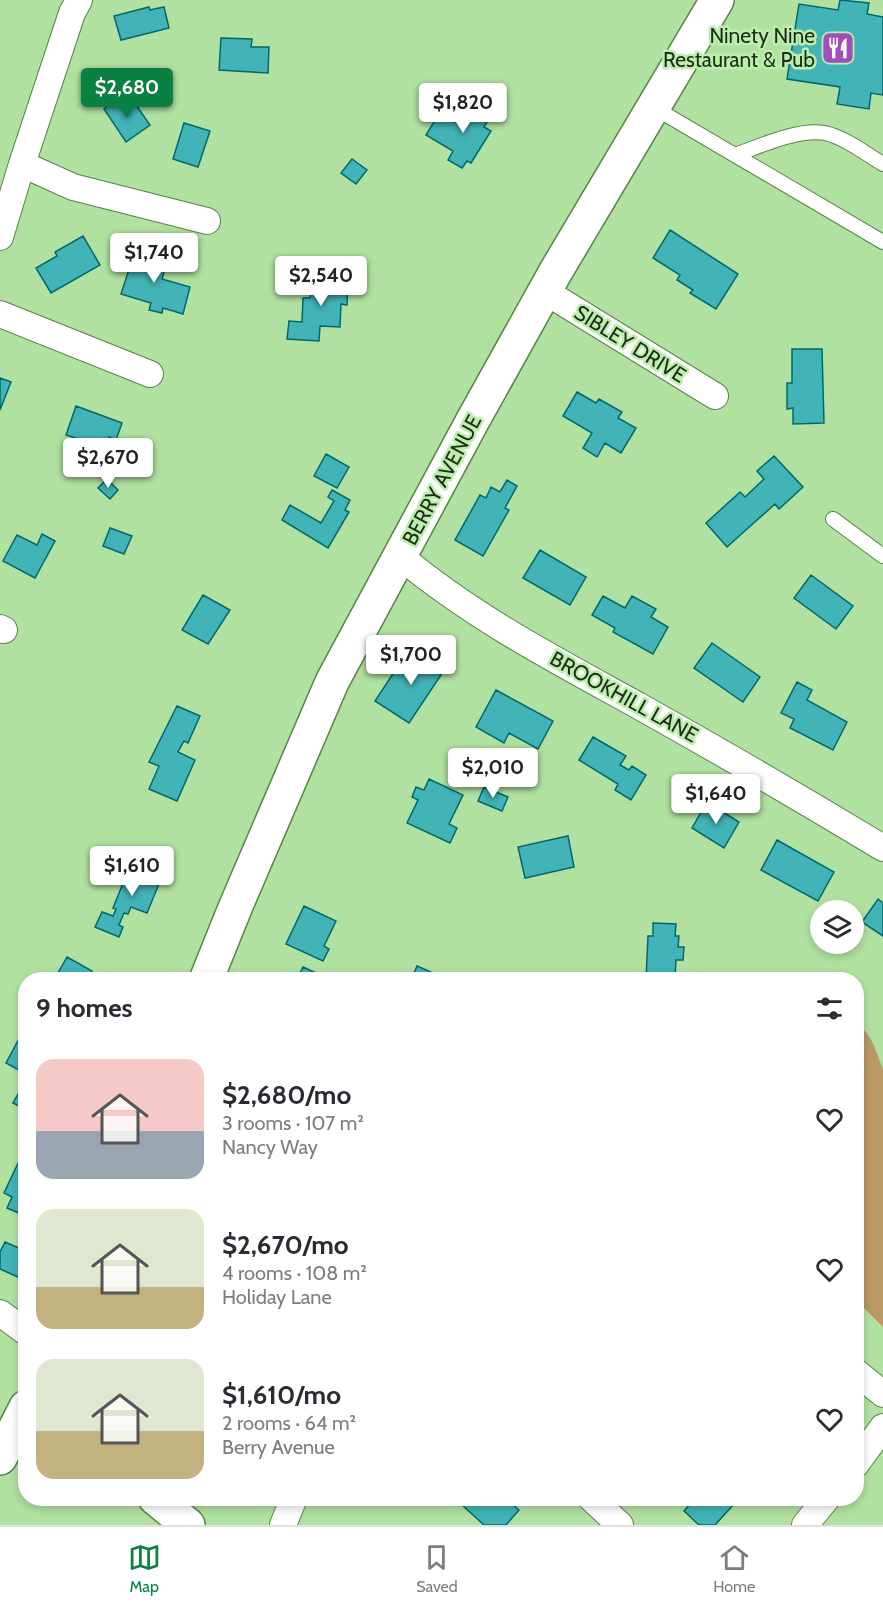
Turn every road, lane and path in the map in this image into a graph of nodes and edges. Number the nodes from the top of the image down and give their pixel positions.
1 (79, 0) edge
2 (717, 0) edge
3 (653, 107) junction
4 (735, 155) junction
5 (22, 164) junction
6 (883, 164) edge
7 (207, 221) dead end
8 (0, 237) edge
9 (883, 242) edge
10 (546, 291) junction
11 (0, 315) edge
12 (150, 374) dead end
13 (715, 396) dead end
14 (833, 519) dead end
15 (883, 556) edge
16 (400, 557) junction
17 (883, 848) edge
18 (209, 972) edge
19 (0, 1313) edge
20 (18, 1326) edge
21 (864, 1379) edge
22 (883, 1394) edge
23 (18, 1423) edge
24 (883, 1427) edge
25 (864, 1453) edge
26 (0, 1458) edge
27 (165, 1506) edge
28 (291, 1506) edge
29 (600, 1506) edge
30 (820, 1506) edge
31 (188, 1525) edge
32 (283, 1525) edge
33 (620, 1525) edge
34 (805, 1525) edge

1 - 5 street
2 - 3 street, BERRY AVENUE
3 - 4 lane
3 - 10 street, BERRY AVENUE
4 - 6 lane
4 - 9 lane
5 - 7 street
5 - 8 street
10 - 13 street, SIBLEY DRIVE
10 - 16 street, BERRY AVENUE
11 - 12 street
14 - 15 lane
16 - 17 street, BROOKHILL LANE
16 - 18 street, BERRY AVENUE
19 - 20 street
21 - 22 street
23 - 26 street
24 - 25 street
27 - 31 street
28 - 32 street
29 - 33 street
30 - 34 street

